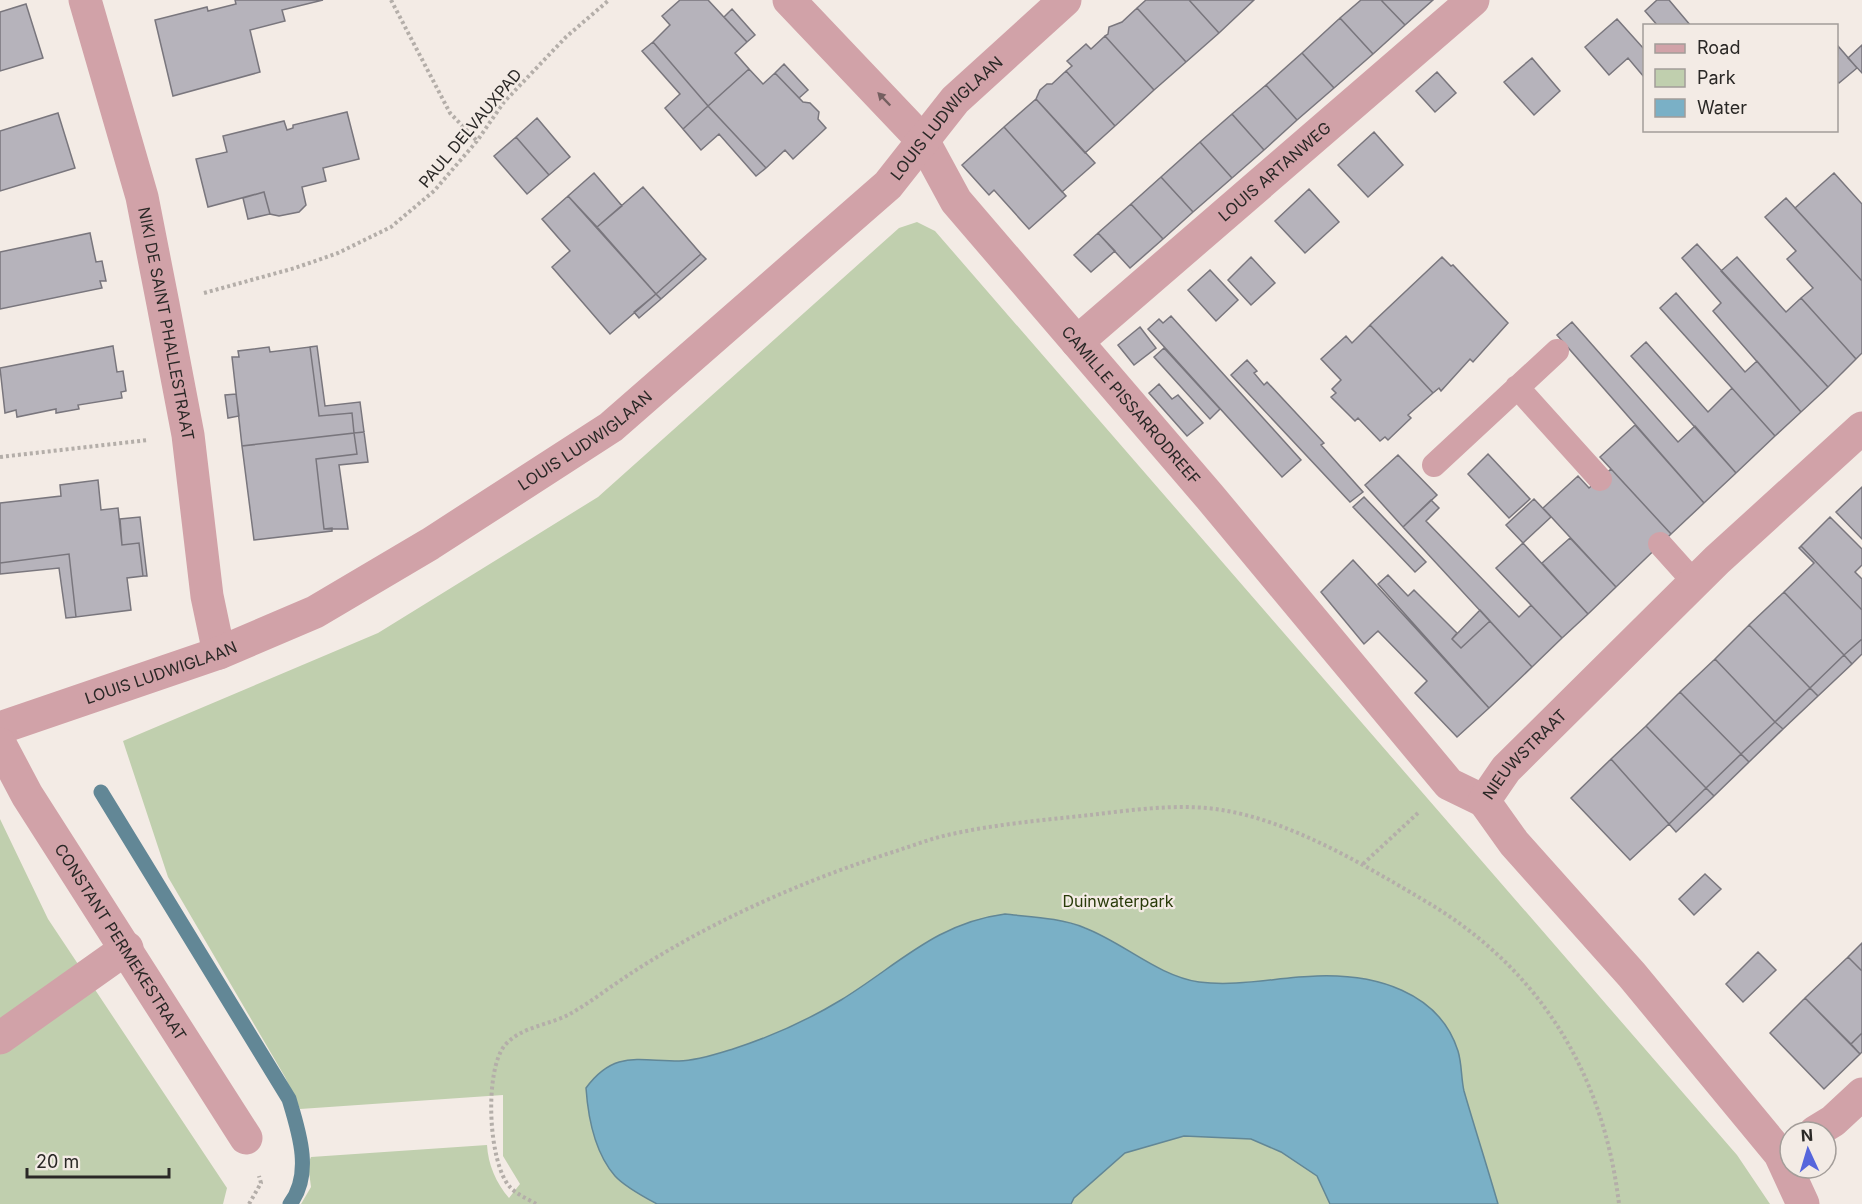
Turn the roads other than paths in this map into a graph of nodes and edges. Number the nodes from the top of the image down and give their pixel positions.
1 (85, 0) edge
2 (789, 0) edge
3 (1065, 0) edge
4 (1473, 0) edge
5 (924, 142) junction
6 (1077, 342) junction
7 (1557, 351) dead end
8 (1517, 387) junction
9 (1862, 428) edge
10 (1434, 465) dead end
11 (1600, 479) dead end
12 (1660, 544) dead end
13 (1695, 583) junction
14 (219, 653) junction
15 (0, 728) edge
16 (0, 744) edge
17 (1484, 801) junction
18 (127, 948) junction
19 (0, 1038) edge
20 (1862, 1094) edge
21 (1834, 1120) edge
22 (246, 1138) dead end
23 (1778, 1143) edge
24 (1795, 1180) edge
25 (1803, 1204) edge

1 - 14 street, NIKI DE SAINT PHALLESTRAAT
5 -> 2 street, CAMILLE PISSARRODREEF
3 - 5 street, LOUIS LUDWIGLAAN
4 - 6 street, LOUIS ARTANWEG
5 - 6 street, CAMILLE PISSARRODREEF
5 - 14 street, LOUIS LUDWIGLAAN
6 - 17 street, CAMILLE PISSARRODREEF
7 - 8 lane
8 - 10 lane
8 - 11 lane
9 - 13 street, NIEUWSTRAAT
12 - 13 lane
13 - 17 street, NIEUWSTRAAT
14 - 15 street, LOUIS LUDWIGLAAN
16 - 18 street, CONSTANT PERMEKESTRAAT
17 - 23 street, NIEUWSTRAAT
18 - 19 street
18 - 22 street, CONSTANT PERMEKESTRAAT
20 - 21 street
24 - 25 street, NIEUWSTRAAT

